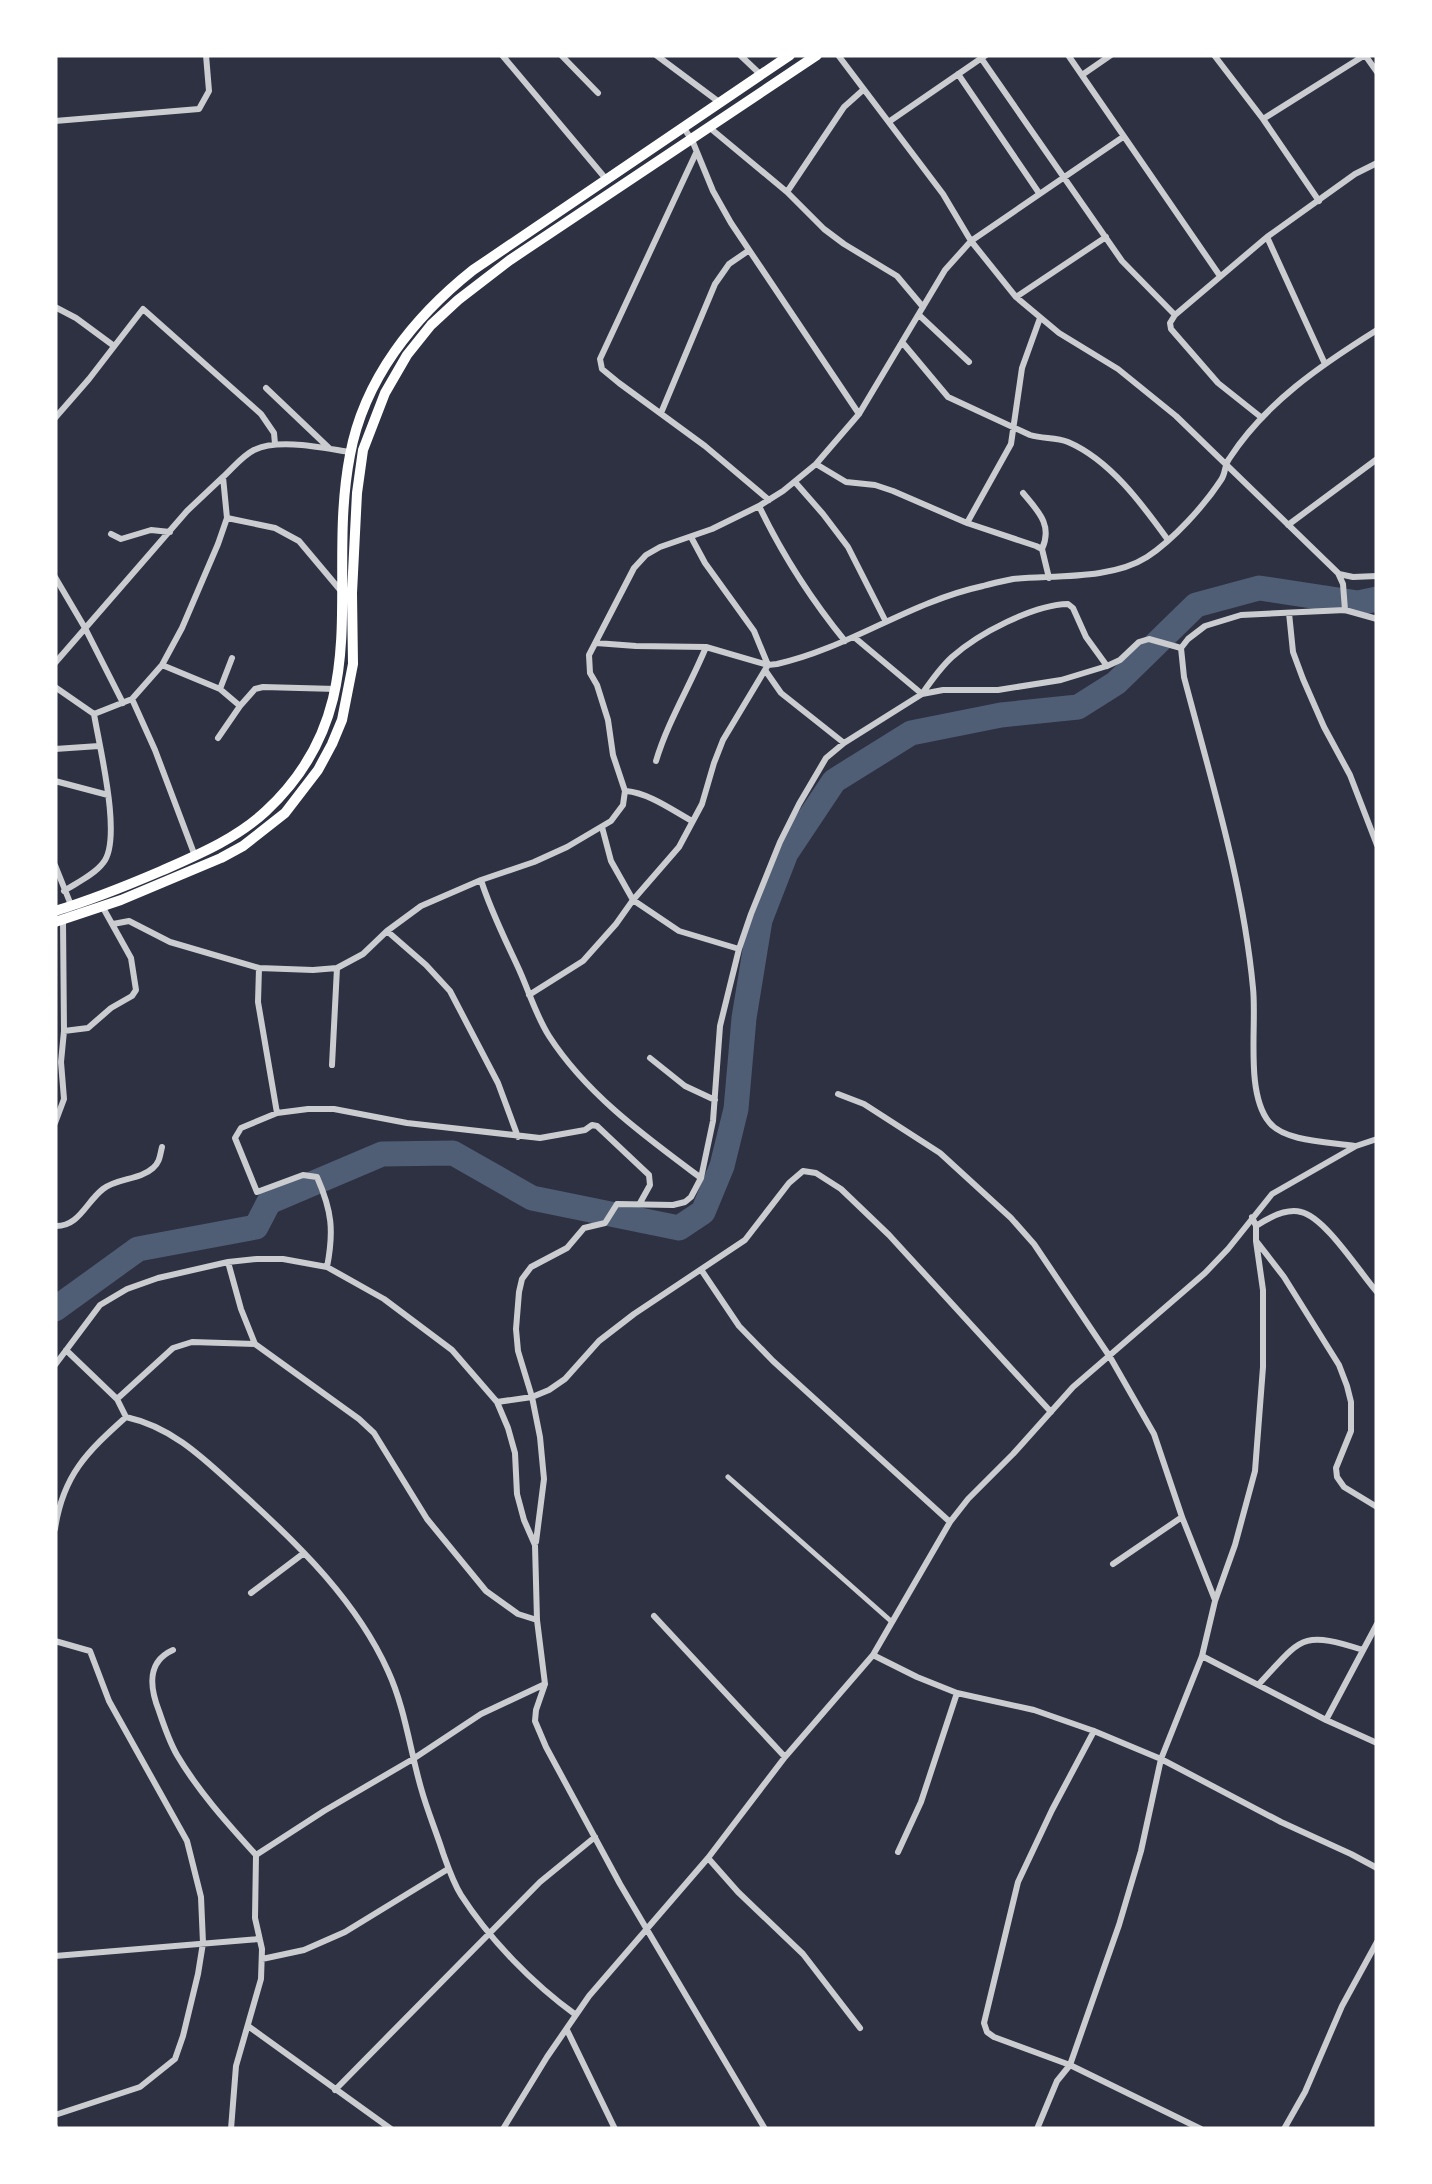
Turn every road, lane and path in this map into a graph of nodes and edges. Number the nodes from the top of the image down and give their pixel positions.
1 (206, 55) edge
2 (502, 55) edge
3 (561, 55) edge
4 (656, 55) edge
5 (740, 55) edge
6 (790, 55) edge
7 (817, 55) edge
8 (838, 55) edge
9 (1068, 55) edge
10 (1110, 55) edge
11 (1214, 55) edge
12 (1365, 55) edge
13 (983, 56) edge
14 (1377, 72) edge
15 (958, 74) junction
16 (761, 75) junction
17 (1082, 75) junction
18 (864, 90) junction
19 (598, 93) dead end
20 (720, 102) junction
21 (1263, 119) junction
22 (55, 121) edge
23 (890, 121) junction
24 (684, 127) junction
25 (709, 127) junction
26 (1123, 137) junction
27 (692, 140) junction
28 (696, 153) junction
29 (1377, 162) edge
30 (1063, 176) junction
31 (606, 179) junction
32 (788, 192) junction
33 (1039, 192) junction
34 (1318, 201) junction
35 (1106, 237) junction
36 (1266, 237) junction
37 (971, 241) junction
38 (748, 250) junction
39 (1220, 276) junction
40 (1016, 298) junction
41 (55, 307) edge
42 (921, 311) junction
43 (1175, 315) junction
44 (1040, 318) junction
45 (1377, 330) edge
46 (902, 342) junction
47 (114, 346) junction
48 (969, 362) dead end
49 (1326, 364) junction
50 (266, 388) dead end
51 (661, 413) junction
52 (859, 414) junction
53 (55, 418) edge
54 (1262, 418) junction
55 (1014, 428) junction
56 (275, 444) junction
57 (330, 449) junction
58 (350, 452) junction
59 (1377, 459) edge
60 (1226, 463) junction
61 (816, 464) junction
62 (223, 477) junction
63 (795, 482) junction
64 (1023, 492) dead end
65 (769, 500) junction
66 (759, 506) junction
67 (226, 518) junction
68 (968, 522) junction
69 (1288, 525) junction
70 (170, 532) junction
71 (111, 534) dead end
72 (691, 537) junction
73 (1168, 540) junction
74 (1042, 549) junction
75 (1338, 574) junction
76 (55, 576) edge
77 (1377, 576) edge
78 (1048, 578) junction
79 (342, 592) junction
80 (1345, 607) junction
81 (1288, 613) junction
82 (1377, 619) edge
83 (885, 620) junction
84 (85, 628) junction
85 (854, 637) junction
86 (845, 641) junction
87 (596, 643) junction
88 (706, 647) junction
89 (1181, 648) junction
90 (232, 658) dead end
91 (55, 663) edge
92 (162, 665) junction
93 (1107, 666) junction
94 (766, 668) junction
95 (55, 688) edge
96 (220, 689) junction
97 (336, 689) junction
98 (922, 694) junction
99 (132, 699) junction
100 (123, 703) junction
101 (240, 706) junction
102 (94, 714) junction
103 (218, 738) dead end
104 (844, 742) junction
105 (99, 746) junction
106 (55, 749) edge
107 (656, 761) dead end
108 (55, 781) edge
109 (626, 792) junction
110 (108, 795) junction
111 (692, 821) junction
112 (602, 826) junction
113 (1377, 845) edge
114 (194, 856) junction
115 (55, 864) edge
116 (480, 880) junction
117 (64, 890) junction
118 (634, 900) junction
119 (102, 906) junction
120 (61, 914) edge
121 (112, 924) junction
122 (386, 931) junction
123 (739, 949) junction
124 (260, 968) junction
125 (336, 968) junction
126 (530, 995) junction
127 (64, 1031) junction
128 (650, 1058) dead end
129 (332, 1065) dead end
130 (838, 1094) dead end
131 (716, 1100) junction
132 (277, 1112) junction
133 (56, 1120) edge
134 (518, 1137) junction
135 (1377, 1139) edge
136 (1356, 1146) junction
137 (162, 1147) dead end
138 (701, 1178) junction
139 (639, 1204) junction
140 (1254, 1222) junction
141 (55, 1226) edge
142 (1256, 1241) junction
143 (228, 1262) junction
144 (327, 1267) junction
145 (702, 1271) junction
146 (1377, 1292) edge
147 (255, 1344) junction
148 (66, 1350) junction
149 (1110, 1357) junction
150 (55, 1365) edge
151 (532, 1396) junction
152 (117, 1399) junction
153 (496, 1402) junction
154 (1051, 1412) junction
155 (126, 1417) junction
156 (728, 1478) dead end
157 (1377, 1507) edge
158 (1182, 1517) junction
159 (950, 1522) junction
160 (55, 1529) edge
161 (536, 1545) junction
162 (304, 1553) junction
163 (1113, 1564) dead end
164 (251, 1593) dead end
165 (1215, 1601) junction
166 (654, 1616) dead end
167 (537, 1620) junction
168 (892, 1622) junction
169 (1377, 1624) edge
170 (55, 1640) edge
171 (173, 1650) dead end
172 (1363, 1650) junction
173 (874, 1654) junction
174 (1202, 1656) junction
175 (545, 1684) junction
176 (1258, 1684) junction
177 (958, 1693) junction
178 (1326, 1720) junction
179 (1094, 1731) junction
180 (1377, 1743) edge
181 (785, 1757) junction
182 (413, 1759) junction
183 (1161, 1759) junction
184 (595, 1837) junction
185 (898, 1852) dead end
186 (256, 1855) junction
187 (708, 1858) junction
188 (448, 1868) junction
189 (1377, 1868) edge
190 (647, 1930) junction
191 (490, 1933) junction
192 (258, 1939) junction
193 (202, 1942) junction
194 (1377, 1942) edge
195 (55, 1956) edge
196 (262, 1959) junction
197 (576, 2015) junction
198 (248, 2026) junction
199 (860, 2028) dead end
200 (567, 2030) junction
201 (1070, 2065) junction
202 (334, 2090) junction
203 (55, 2115) edge
204 (231, 2129) edge
205 (391, 2129) edge
206 (503, 2129) edge
207 (615, 2129) edge
208 (765, 2129) edge
209 (1037, 2129) edge
210 (1201, 2129) edge
211 (1284, 2129) edge

1 - 22 street
2 - 31 street
3 - 19 street
4 - 20 street
5 - 16 street
6 - 16 main road
7 - 25 main road
8 - 18 street
9 - 17 street
10 - 17 street
11 - 21 street
12 - 14 street
12 - 21 street
13 - 15 street
13 - 30 street
15 - 23 street
15 - 33 street
16 - 20 main road
17 - 26 street
18 - 23 street
18 - 32 street
20 - 24 main road
21 - 34 street
23 - 37 street
24 - 27 street
24 - 31 main road
25 - 27 main road
25 - 32 street
26 - 30 street
26 - 39 street
27 - 28 street
27 - 119 main road
28 - 38 street
28 - 51 street
29 - 34 street
30 - 33 street
30 - 35 street
31 - 58 main road
32 - 42 street
33 - 37 street
34 - 36 street
35 - 40 street
35 - 43 street
36 - 39 street
36 - 49 street
37 - 40 street
37 - 42 street
38 - 51 street
38 - 52 street
39 - 43 street
40 - 44 street
41 - 47 street
42 - 46 street
42 - 48 street
43 - 54 street
44 - 55 street
44 - 60 street
45 - 49 street
46 - 52 street
46 - 55 street
47 - 53 street
47 - 56 street
49 - 54 street
50 - 57 street
51 - 65 street
52 - 61 street
54 - 60 street
55 - 68 street
55 - 73 street
56 - 57 street
56 - 62 street
57 - 58 street
58 - 79 main road
59 - 69 street
60 - 69 street
60 - 73 street
61 - 63 street
61 - 68 street
62 - 67 street
62 - 70 street
63 - 65 street
63 - 83 street
64 - 74 street
65 - 66 street
66 - 72 street
66 - 86 street
67 - 79 street
67 - 92 street
68 - 74 street
69 - 75 street
70 - 71 street
70 - 84 street
72 - 87 street
72 - 94 street
73 - 78 street
74 - 78 street
75 - 77 street
75 - 80 street
76 - 84 street
78 - 83 street
79 - 97 main road
80 - 81 street
80 - 82 street
81 - 89 street
81 - 113 street
83 - 85 street
84 - 91 street
84 - 100 street
85 - 86 street
85 - 98 street
86 - 94 street
87 - 88 street
87 - 109 street
88 - 94 street
88 - 107 street
89 - 93 street
89 - 136 street
90 - 96 street
92 - 96 street
92 - 99 street
93 - 98 street
93 - 98 street
94 - 104 street
94 - 111 street
95 - 102 street
96 - 101 street
97 - 101 street
97 - 114 main road
98 - 104 street
99 - 100 street
99 - 114 street
100 - 102 street
101 - 103 street
102 - 105 street
104 - 123 street
105 - 106 street
105 - 110 street
108 - 110 street
109 - 111 street
109 - 112 street
110 - 117 street
111 - 118 street
112 - 116 street
112 - 118 street
114 - 120 main road
115 - 117 street
116 - 122 street
116 - 126 street
117 - 120 street
118 - 123 street
118 - 126 street
119 - 120 main road
119 - 121 street
120 - 127 street
121 - 124 street
121 - 127 street
122 - 125 street
122 - 134 street
123 - 131 street
124 - 125 street
124 - 132 street
125 - 129 street
126 - 138 street
127 - 133 street
128 - 131 street
130 - 149 street
131 - 138 street
132 - 134 street
132 - 144 street
134 - 139 street
135 - 136 street
136 - 140 street
137 - 141 street
138 - 139 street
139 - 151 street
140 - 142 street
140 - 146 street
140 - 149 street
142 - 157 street
142 - 165 street
143 - 144 street
143 - 147 street
143 - 148 street
144 - 153 street
145 - 151 street
145 - 154 street
145 - 159 street
147 - 152 street
147 - 167 street
148 - 150 street
148 - 152 street
149 - 154 street
149 - 158 street
151 - 153 street
151 - 161 street
152 - 155 street
153 - 161 street
154 - 159 street
155 - 160 street
155 - 162 street
156 - 168 street
158 - 163 street
158 - 165 street
159 - 168 street
161 - 167 street
162 - 164 street
162 - 182 street
165 - 174 street
166 - 181 street
167 - 175 street
168 - 173 street
169 - 172 street
170 - 193 street
171 - 186 street
172 - 176 street
172 - 178 street
173 - 177 street
173 - 181 street
174 - 176 street
174 - 183 street
175 - 182 street
175 - 184 street
176 - 178 street
177 - 179 street
177 - 185 street
178 - 180 street
179 - 183 street
179 - 201 street
181 - 187 street
182 - 186 street
182 - 188 street
183 - 189 street
183 - 201 street
184 - 190 street
184 - 191 street
186 - 192 street
187 - 190 street
187 - 199 street
188 - 191 street
188 - 196 street
190 - 197 street
190 - 208 street
191 - 197 street
191 - 202 street
192 - 193 street
192 - 196 street
193 - 195 street
193 - 203 street
194 - 211 street
196 - 198 street
197 - 200 street
198 - 202 street
198 - 204 street
200 - 206 street
200 - 207 street
201 - 209 street
201 - 210 street
202 - 205 street

